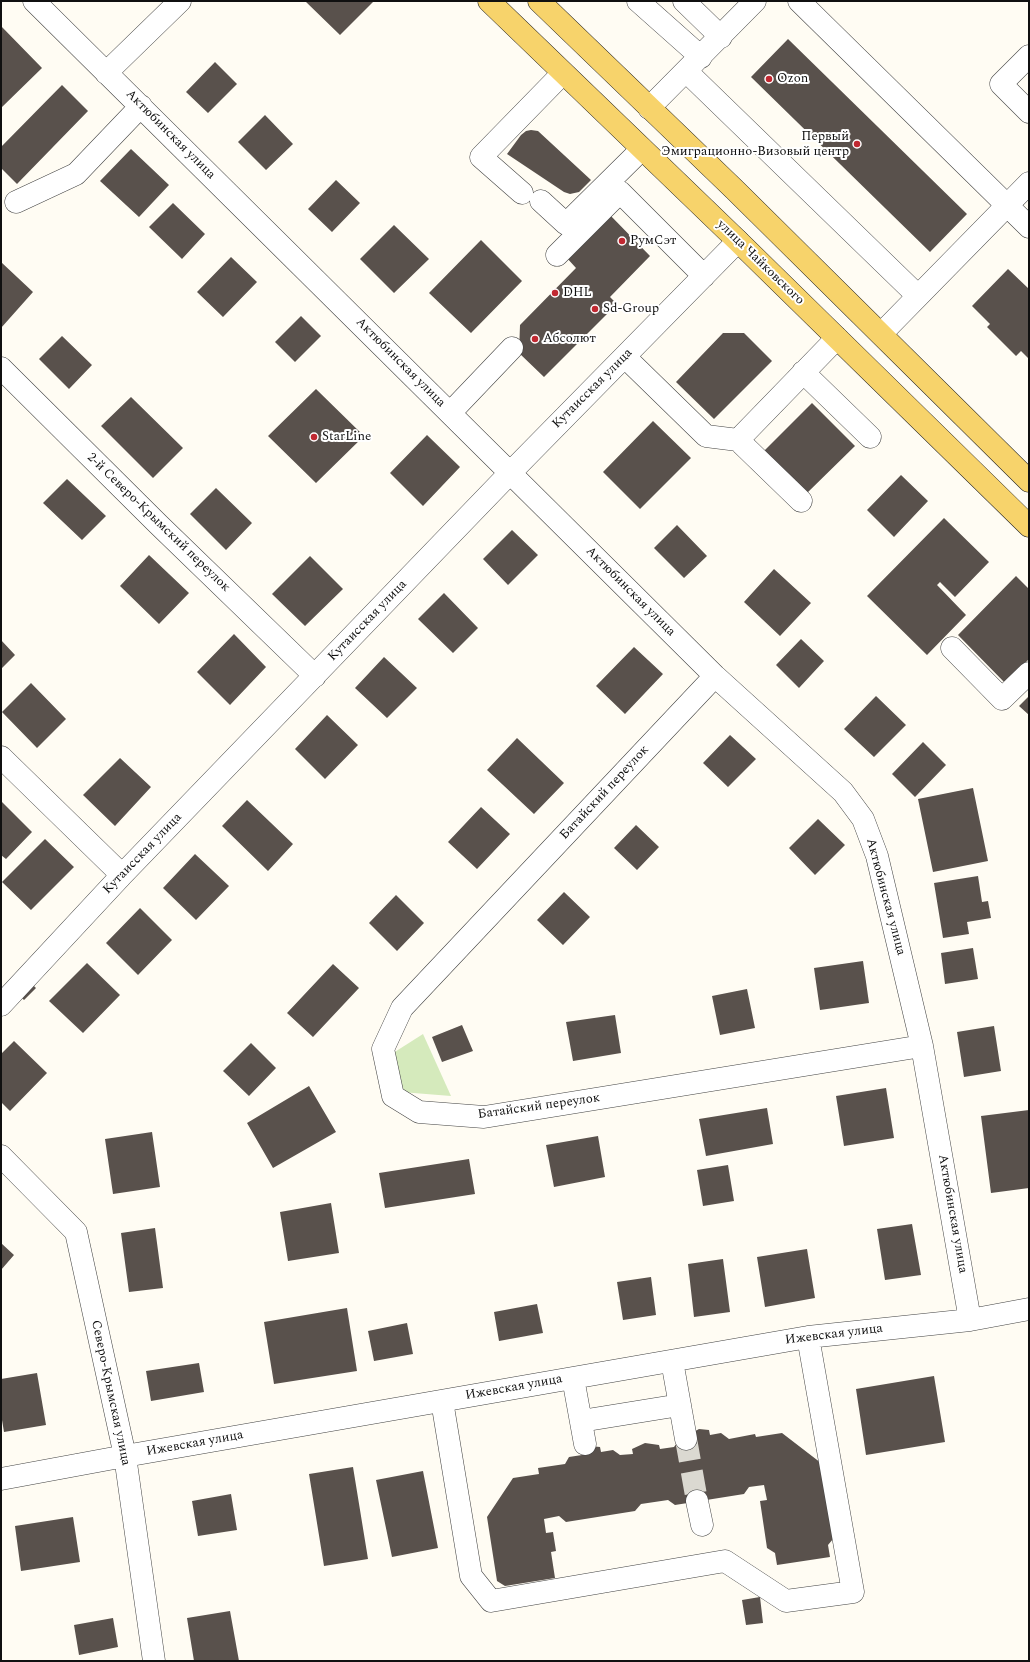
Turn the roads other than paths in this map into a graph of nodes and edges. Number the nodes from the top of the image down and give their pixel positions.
1 (34, 1) edge
2 (180, 1) edge
3 (489, 1) edge
4 (539, 1) edge
5 (638, 1) edge
6 (684, 1) edge
7 (755, 1) edge
8 (799, 1) edge
9 (721, 37) junction
10 (1029, 56) edge
11 (694, 64) junction
12 (106, 73) junction
13 (563, 73) junction
14 (141, 106) junction
15 (649, 108) junction
16 (1029, 112) edge
17 (642, 149) junction
18 (1029, 183) edge
19 (16, 202) dead end
20 (1007, 205) junction
21 (1029, 227) edge
22 (738, 241) junction
23 (557, 254) dead end
24 (704, 276) junction
25 (918, 296) junction
26 (881, 334) junction
27 (836, 338) junction
28 (512, 348) dead end
29 (625, 357) junction
30 (1, 368) edge
31 (803, 372) junction
32 (450, 413) junction
33 (870, 437) dead end
34 (738, 440) junction
35 (510, 473) junction
36 (1029, 481) edge
37 (801, 501) dead end
38 (1029, 526) edge
39 (952, 648) dead end
40 (1029, 673) edge
41 (315, 676) junction
42 (715, 676) junction
43 (1, 757) edge
44 (122, 875) junction
45 (1, 1005) edge
46 (922, 1046) junction
47 (1, 1156) edge
48 (1029, 1309) edge
49 (970, 1320) junction
50 (808, 1336) junction
51 (672, 1361) junction
52 (573, 1378) junction
53 (442, 1401) junction
54 (680, 1404) junction
55 (581, 1421) junction
56 (686, 1439) tunnel mouth
57 (584, 1444) dead end
58 (125, 1456) junction
59 (1, 1479) edge
60 (697, 1501) tunnel mouth
61 (702, 1525) dead end
62 (154, 1661) edge

1 - 12 street, Актюбинская улица
2 - 12 street
3 - 13 main road, улица Чайковского
4 - 15 main road
5 - 11 street
6 - 9 street
7 - 9 street
8 - 20 street
9 - 11 street
10 - 16 street
11 - 15 street
11 - 25 street
12 - 14 street, Актюбинская улица
13 - 17 main road, улица Чайковского
13 - 17 street
14 - 19 street
14 - 32 street, Актюбинская улица
15 - 26 main road
17 - 22 main road, улица Чайковского
18 - 20 street
20 - 21 street
20 - 25 street
22 - 24 street, Кутаисская улица
22 - 27 main road, улица Чайковского
23 - 24 street
24 - 29 street, Кутаисская улица
25 - 26 street
26 - 36 main road
27 - 31 street
27 - 38 main road, улица Чайковского
28 - 32 street
29 - 34 street
29 - 35 street, Кутаисская улица
30 - 41 street, 2-й Северо-Крымский переулок
31 - 33 street
31 - 34 street
32 - 35 street, Актюбинская улица
34 - 37 street
35 - 41 street, Кутаисская улица
35 - 42 street, Актюбинская улица
39 - 40 street
41 - 44 street, Кутаисская улица
42 - 46 street, Актюбинская улица
42 - 46 street, Батайский переулок
43 - 44 street
44 - 45 street, Кутаисская улица
46 - 49 street, Актюбинская улица
47 - 58 street, Северо-Крымская улица
48 - 49 street, Ижевская улица
49 - 50 street, Ижевская улица
50 - 51 street, Ижевская улица
50 - 53 street
51 - 52 street, Ижевская улица
51 - 54 street
52 - 53 street, Ижевская улица
52 - 55 street
53 - 58 street, Ижевская улица
54 - 55 street
54 - 56 street
55 - 57 street
58 - 59 street, Ижевская улица
58 - 62 street, Северо-Крымская улица
60 - 61 street

